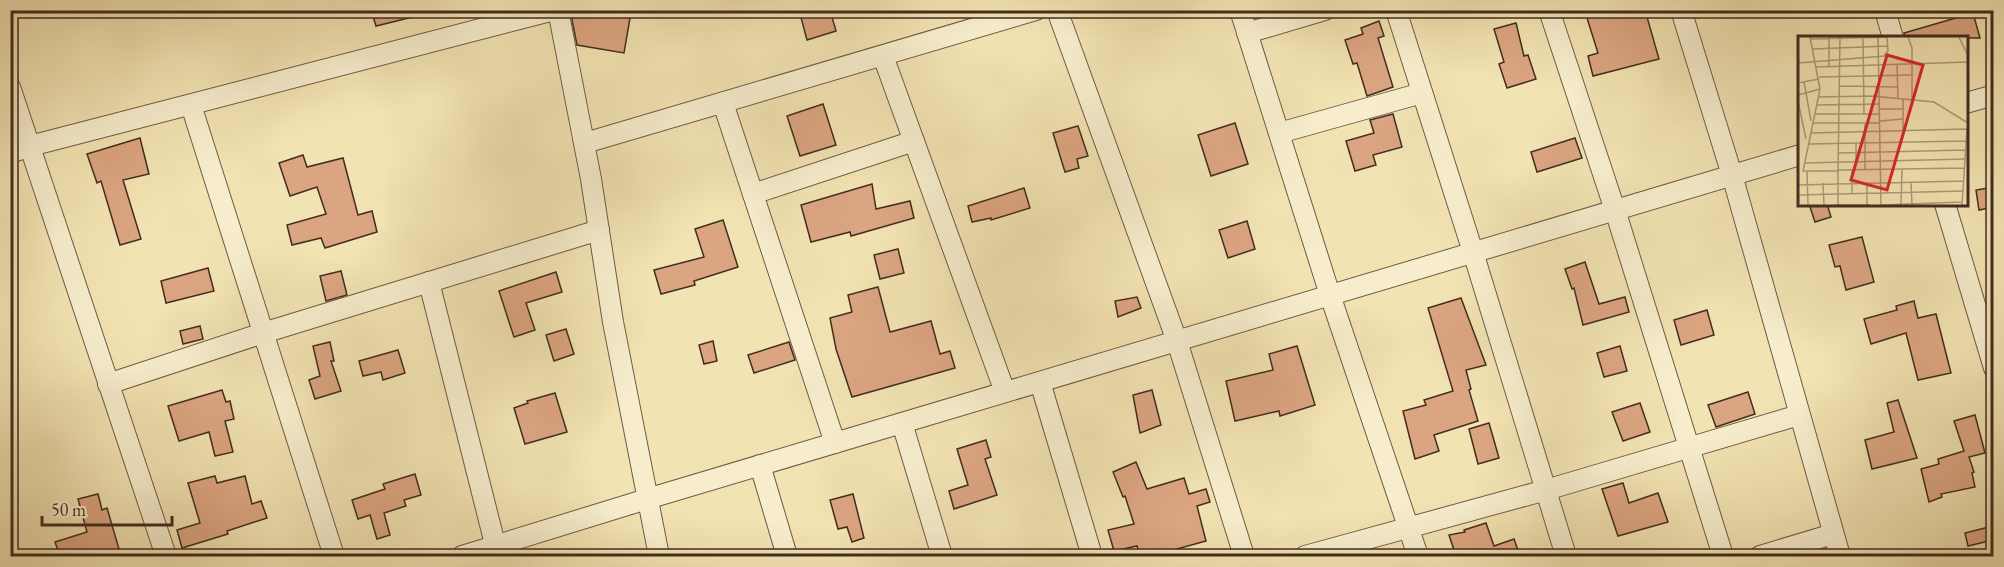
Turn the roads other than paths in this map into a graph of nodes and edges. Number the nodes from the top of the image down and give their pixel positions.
1 (556, 10) edge
2 (1036, 10) edge
3 (1057, 10) edge
4 (1240, 10) edge
5 (1324, 10) edge
6 (1396, 10) edge
7 (1550, 10) edge
8 (1681, 10) edge
9 (1885, 10) edge
10 (1247, 33) junction
11 (1892, 36) edge
12 (883, 56) junction
13 (10, 87) edge
14 (1422, 93) junction
15 (1994, 95) edge
16 (1968, 102) edge
17 (723, 103) junction
18 (191, 105) junction
19 (1279, 133) junction
20 (914, 141) junction
21 (585, 143) junction
22 (30, 146) junction
23 (10, 153) edge
24 (1798, 156) edge
25 (1732, 175) junction
26 (753, 194) junction
27 (1946, 206) edge
28 (1616, 210) junction
29 (599, 230) junction
30 (1473, 252) junction
31 (429, 282) junction
32 (1330, 295) junction
33 (1987, 322) edge
34 (263, 333) junction
35 (1177, 341) junction
36 (1994, 368) edge
37 (1041, 381) junction
38 (108, 384) junction
39 (1005, 392) junction
40 (1799, 415) junction
41 (902, 423) junction
42 (835, 443) junction
43 (1689, 448) junction
44 (760, 465) junction
45 (1546, 490) junction
46 (647, 499) junction
47 (1408, 526) junction
48 (1833, 534) junction
49 (497, 551) edge
50 (166, 556) edge
51 (334, 556) edge
52 (462, 556) edge
53 (658, 556) edge
54 (787, 556) edge
55 (942, 556) edge
56 (1092, 556) edge
57 (1244, 556) edge
58 (1305, 556) edge
59 (1418, 556) edge
60 (1566, 556) edge
61 (1723, 556) edge
62 (1760, 556) edge
63 (1840, 556) edge

1 - 18 street
1 - 21 street
2 - 12 street
3 - 35 street
4 - 10 street
5 - 10 street
6 - 14 street
7 - 28 street
8 - 25 street
9 - 11 street
10 - 19 street
12 - 17 street
12 - 20 street
13 - 22 street
14 - 19 street
14 - 30 street
15 - 16 street
17 - 21 street
17 - 26 street
18 - 22 street
18 - 34 street
19 - 32 street
20 - 26 street
20 - 39 street
21 - 29 street
22 - 23 street
22 - 38 street
24 - 25 street
25 - 28 street
25 - 40 street
26 - 42 street
27 - 33 street
28 - 30 street
28 - 43 street
29 - 31 street
29 - 46 street
30 - 32 street
30 - 45 street
31 - 34 street
31 - 49 street
32 - 35 street
32 - 47 street
33 - 36 street
34 - 38 street
34 - 51 street
35 - 37 street
35 - 57 street
37 - 39 street
37 - 56 street
38 - 50 street
39 - 41 street
40 - 43 street
40 - 48 street
41 - 42 street
41 - 55 street
42 - 44 street
43 - 45 street
43 - 61 street
44 - 46 street
44 - 54 street
45 - 47 street
45 - 60 street
46 - 49 street
46 - 53 street
47 - 58 street
47 - 59 street
48 - 62 street
48 - 63 street
49 - 52 street

